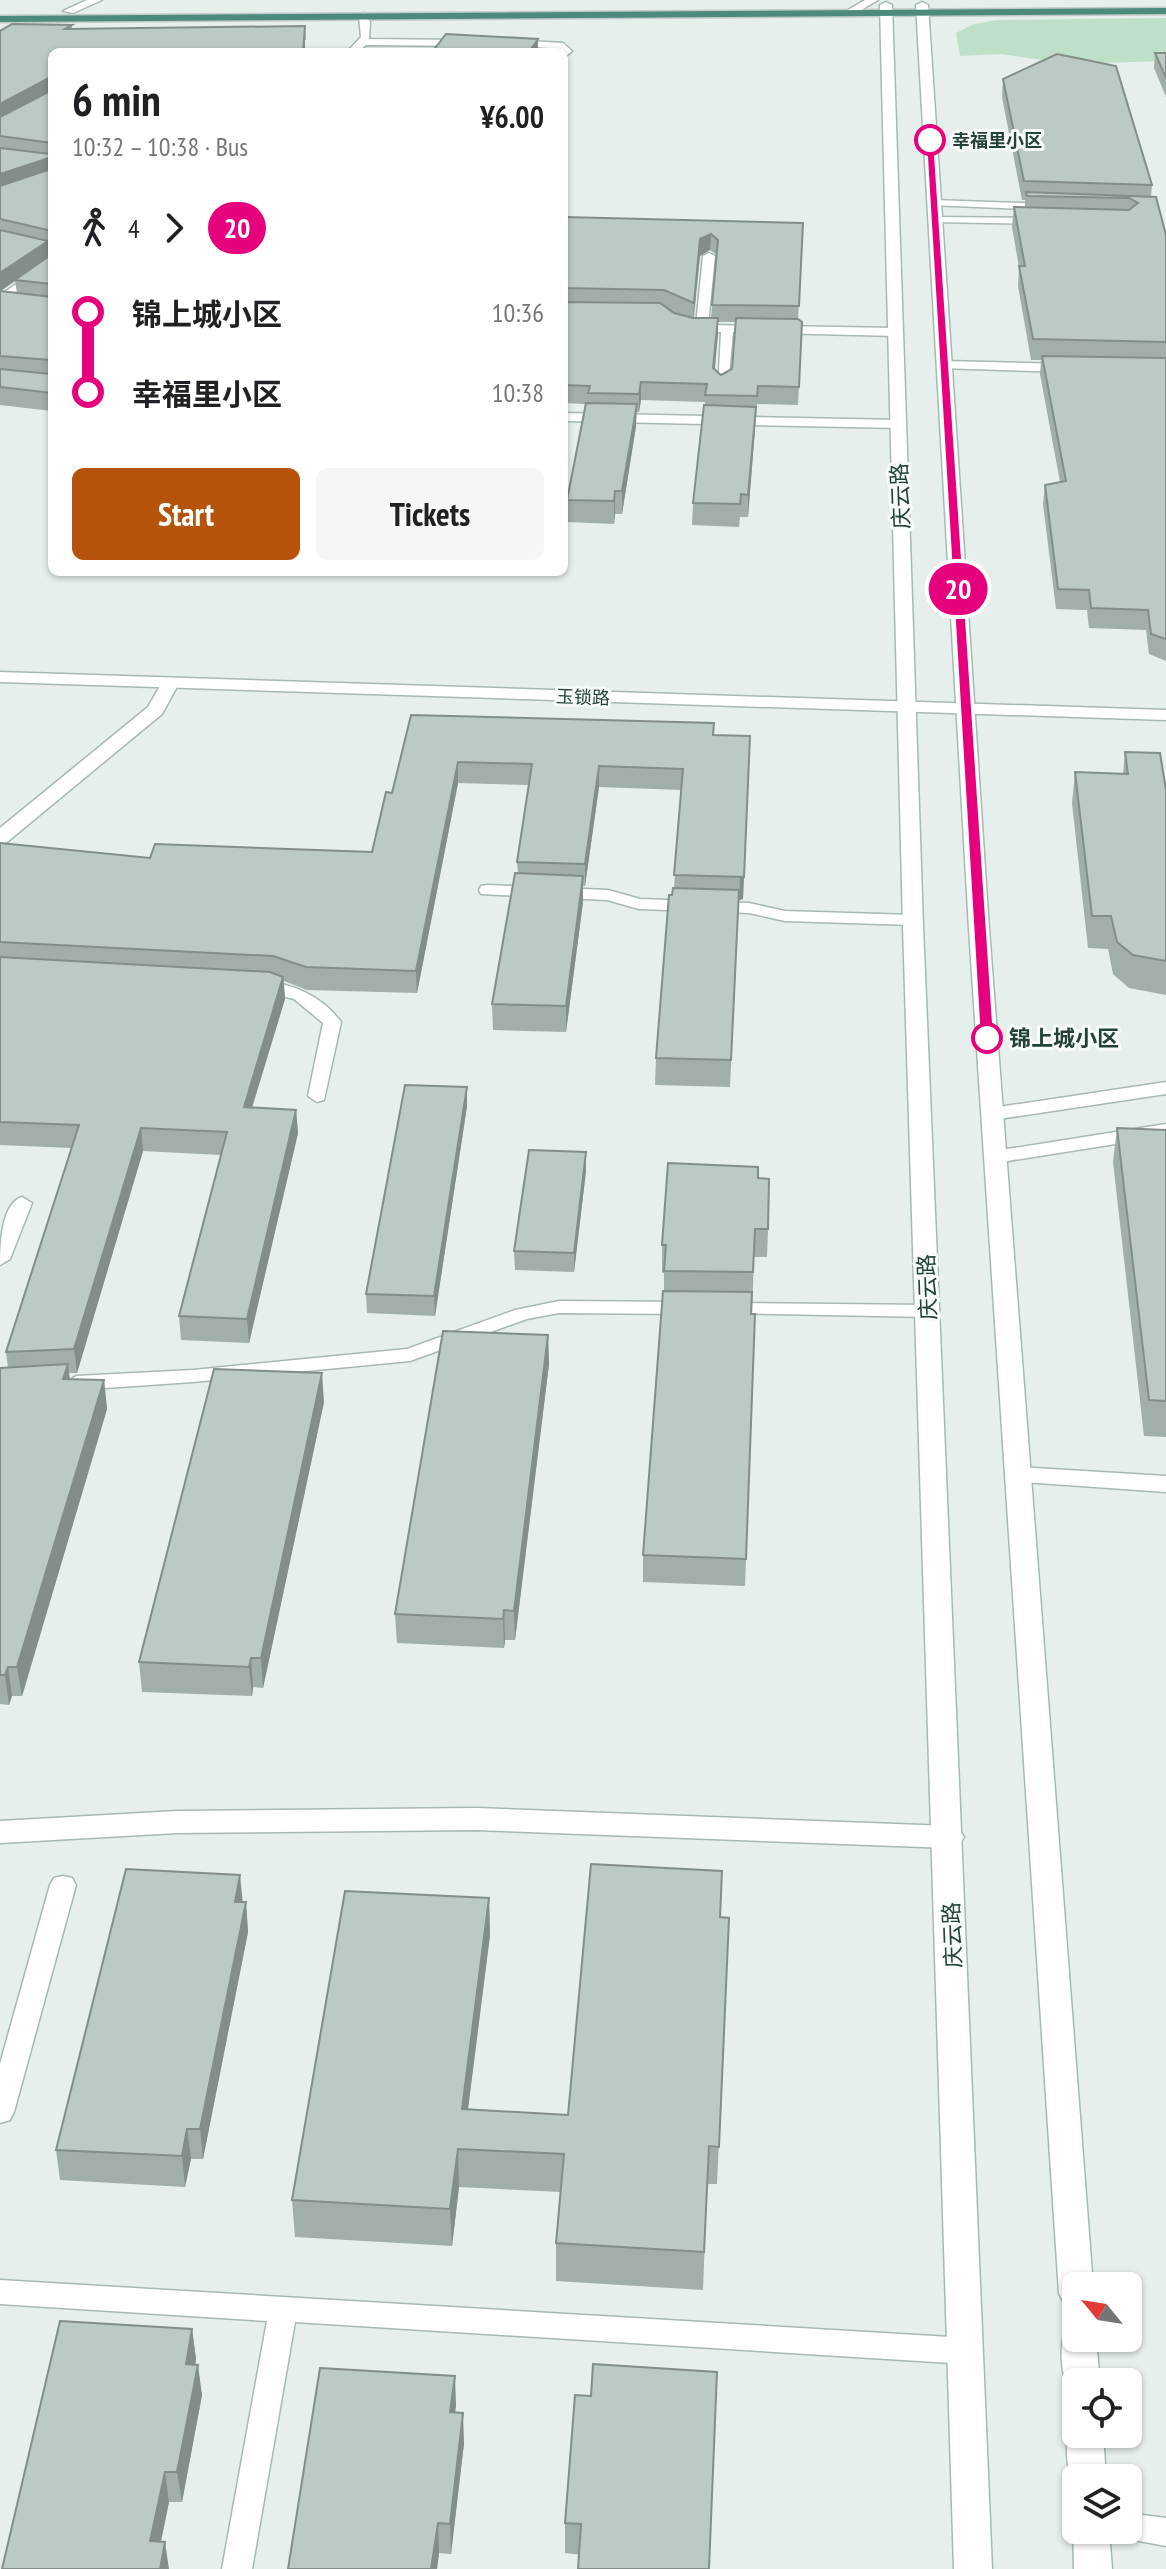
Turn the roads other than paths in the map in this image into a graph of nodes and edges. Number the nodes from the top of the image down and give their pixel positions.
1 (97, 0) edge
2 (1166, 3) edge
3 (877, 6) edge
4 (922, 9) junction
5 (0, 11) edge
6 (69, 11) junction
7 (1166, 11) edge
8 (849, 13) junction
9 (364, 16) junction
10 (0, 19) edge
11 (364, 42) junction
12 (469, 43) edge
13 (499, 43) edge
14 (357, 48) edge
15 (565, 48) edge
16 (1058, 207) edge
17 (934, 211) junction
18 (1058, 222) edge
19 (709, 256) edge
20 (48, 266) edge
21 (4, 301) edge
22 (679, 324) edge
23 (702, 328) junction
24 (727, 329) junction
25 (896, 332) junction
26 (944, 365) junction
27 (1087, 368) edge
28 (722, 386) edge
29 (568, 417) edge
30 (898, 424) junction
31 (0, 661) edge
32 (0, 677) edge
33 (170, 683) junction
34 (1166, 698) edge
35 (906, 699) junction
36 (965, 700) junction
37 (1166, 715) edge
38 (0, 838) edge
39 (487, 890) dead end
40 (913, 920) junction
41 (243, 984) edge
42 (1166, 1088) edge
43 (317, 1096) dead end
44 (992, 1114) junction
45 (1166, 1130) edge
46 (995, 1157) junction
47 (22, 1203) dead end
48 (0, 1259) edge
49 (928, 1311) junction
50 (59, 1384) edge
51 (1018, 1475) junction
52 (1166, 1484) edge
53 (0, 1832) edge
54 (949, 1837) junction
55 (63, 1885) dead end
56 (0, 2112) edge
57 (1075, 2272) edge
58 (0, 2292) edge
59 (283, 2309) junction
60 (967, 2351) junction
61 (1142, 2529) edge
62 (1166, 2532) edge
63 (1092, 2544) edge
64 (237, 2569) edge
65 (973, 2569) edge
66 (1093, 2569) edge

1 - 6 main road
2 - 4 highway
3 - 4 highway
3 - 6 highway
3 - 8 highway
3 - 8 main road
3 - 25 main road, 庆云路
4 - 7 highway
4 - 17 main road
5 - 6 highway
8 - 9 highway
9 - 10 highway
9 - 11 lane
11 - 12 lane
11 - 14 lane
13 - 15 lane
16 - 17 lane
17 - 18 lane
17 - 26 main road
19 - 23 lane
20 - 21 lane
22 - 23 lane
23 - 24 lane
24 - 25 lane
24 - 28 lane
25 - 30 main road, 庆云路
26 - 27 lane
26 - 36 main road
29 - 30 lane
30 - 35 main road, 庆云路
31 - 35 main road, 玉锁路
32 - 33 main road, 玉锁路
33 - 35 main road, 玉锁路
33 - 38 main road
34 - 36 main road, 玉锁路
35 - 36 main road, 玉锁路
35 - 40 main road, 庆云路
36 - 37 main road, 玉锁路
36 - 44 main road
39 - 40 lane
40 - 49 main road, 庆云路
41 - 43 lane
42 - 44 lane
44 - 46 main road
45 - 46 lane
46 - 51 main road
47 - 48 lane
49 - 50 lane
49 - 54 main road, 庆云路
51 - 52 main road
51 - 57 main road
53 - 54 main road
54 - 60 main road, 庆云路
55 - 56 lane
58 - 59 lane
59 - 60 lane
59 - 64 lane
60 - 65 main road, 庆云路
61 - 62 lane
63 - 66 main road

